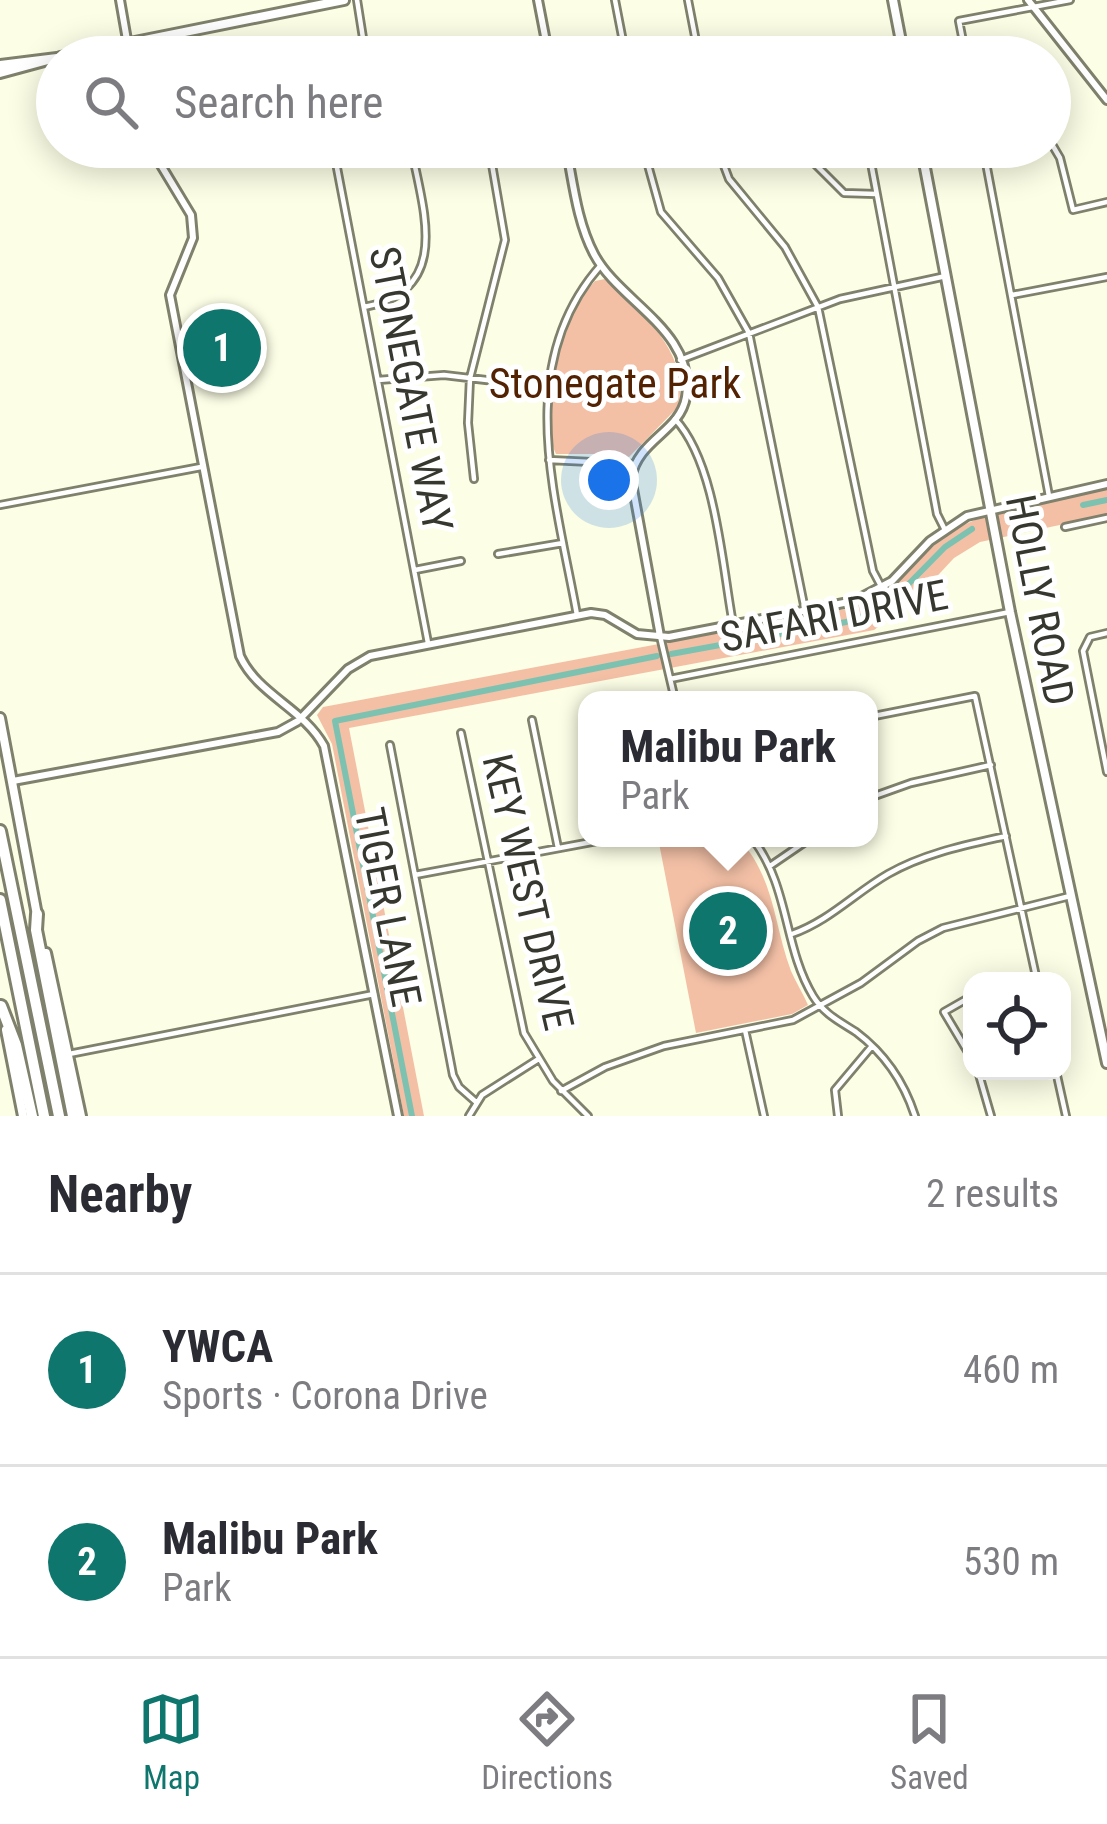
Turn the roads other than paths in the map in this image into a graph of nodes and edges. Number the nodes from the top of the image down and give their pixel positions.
1 (120, 0) edge
2 (344, 0) edge
3 (357, 0) edge
4 (538, 0) edge
5 (615, 0) edge
6 (688, 0) edge
7 (893, 0) edge
8 (1070, 0) edge
9 (1030, 4) edge
10 (127, 36) edge
11 (167, 36) edge
12 (363, 36) edge
13 (545, 36) edge
14 (622, 36) edge
15 (695, 36) edge
16 (900, 36) edge
17 (961, 36) edge
18 (1056, 36) edge
19 (1071, 54) edge
20 (36, 62) edge
21 (0, 69) edge
22 (1106, 96) edge
23 (163, 168) edge
24 (337, 168) edge
25 (414, 168) edge
26 (493, 168) edge
27 (570, 168) edge
28 (649, 168) edge
29 (725, 168) edge
30 (819, 168) edge
31 (872, 168) edge
32 (925, 168) edge
33 (987, 168) edge
34 (1062, 168) edge
35 (876, 194) junction
36 (1107, 202) edge
37 (601, 265) junction
38 (946, 276) junction
39 (1107, 278) edge
40 (894, 285) junction
41 (1011, 295) junction
42 (364, 307) junction
43 (818, 307) junction
44 (749, 333) junction
45 (680, 360) junction
46 (470, 378) junction
47 (378, 380) junction
48 (547, 387) junction
49 (675, 419) junction
50 (549, 460) junction
51 (634, 464) junction
52 (202, 466) junction
53 (474, 479) dead end
54 (1107, 484) edge
55 (1049, 496) junction
56 (0, 505) edge
57 (991, 508) junction
58 (1107, 518) edge
59 (1065, 527) dead end
60 (945, 530) junction
61 (564, 543) junction
62 (498, 554) dead end
63 (460, 561) dead end
64 (415, 570) junction
65 (882, 588) junction
66 (805, 610) junction
67 (1010, 612) junction
68 (577, 615) junction
69 (734, 624) junction
70 (1107, 633) edge
71 (660, 636) junction
72 (428, 644) junction
73 (670, 679) junction
74 (673, 691) edge
75 (878, 715) edge
76 (303, 716) junction
77 (0, 718) edge
78 (532, 720) dead end
79 (460, 733) dead end
80 (389, 745) dead end
81 (991, 765) junction
82 (1107, 772) edge
83 (13, 781) junction
84 (878, 795) edge
85 (0, 831) edge
86 (1006, 836) junction
87 (578, 844) edge
88 (758, 847) edge
89 (798, 847) edge
90 (558, 848) junction
91 (488, 862) junction
92 (770, 866) junction
93 (415, 874) junction
94 (1070, 896) junction
95 (0, 900) edge
96 (1022, 908) junction
97 (37, 914) junction
98 (792, 934) junction
99 (1035, 972) edge
100 (374, 994) junction
101 (963, 1001) edge
102 (0, 1004) edge
103 (820, 1006) junction
104 (745, 1030) junction
105 (963, 1044) edge
106 (872, 1046) junction
107 (1105, 1046) edge
108 (69, 1054) junction
109 (538, 1060) junction
110 (1107, 1063) edge
111 (981, 1080) edge
112 (1059, 1080) edge
113 (561, 1090) junction
114 (476, 1102) junction
115 (27, 1116) edge
116 (44, 1116) edge
117 (59, 1116) edge
118 (77, 1116) edge
119 (398, 1116) edge
120 (470, 1116) edge
121 (588, 1116) edge
122 (764, 1116) edge
123 (838, 1116) edge
124 (915, 1116) edge
125 (991, 1116) edge
126 (1066, 1116) edge

1 - 10 street
2 - 11 main road
3 - 12 street
4 - 13 street
5 - 14 street
6 - 15 street
7 - 16 main road
8 - 9 street
9 - 17 street
9 - 18 street
19 - 22 street
20 - 21 main road
23 - 52 street
24 - 42 street, STONEGATE WAY
25 - 42 street
26 - 46 street
27 - 37 street
28 - 44 street
29 - 43 street
30 - 35 street
31 - 35 street
32 - 38 main road, HOLLY ROAD
33 - 41 street
34 - 36 street
35 - 40 street
37 - 45 street
37 - 48 street
38 - 40 street
38 - 57 main road, HOLLY ROAD
39 - 41 street
40 - 43 street
40 - 60 street
41 - 55 street
42 - 47 street, STONEGATE WAY
43 - 44 street
43 - 65 street
44 - 45 street
44 - 66 street
45 - 49 street
46 - 47 street
46 - 48 street
46 - 53 street
47 - 64 street, STONEGATE WAY
48 - 50 street
49 - 51 street
49 - 69 street
50 - 51 street
50 - 61 street
51 - 71 street
52 - 56 street
52 - 76 street
54 - 55 street
55 - 57 street
57 - 60 street
57 - 67 main road, HOLLY ROAD
58 - 59 street
60 - 65 street
61 - 62 street
61 - 68 street
63 - 64 street
64 - 72 street, STONEGATE WAY
65 - 66 street
66 - 69 street
67 - 73 street, SAFARI DRIVE
67 - 94 main road, HOLLY ROAD
68 - 71 street
68 - 72 street
69 - 71 street
70 - 82 street
71 - 73 street
72 - 76 street
73 - 74 street
75 - 81 street
76 - 83 street
76 - 100 street, TIGER LANE
77 - 83 main road
78 - 90 street
79 - 91 street, KEY WEST DRIVE
80 - 93 street
81 - 84 street
81 - 86 street
83 - 97 main road
85 - 117 highway
86 - 96 street
86 - 98 street
87 - 90 street
88 - 92 street
89 - 92 street
90 - 91 street
91 - 93 street
91 - 109 street, KEY WEST DRIVE
92 - 98 street
93 - 114 street
94 - 96 street
94 - 107 main road, HOLLY ROAD
95 - 116 highway
96 - 99 street
96 - 103 street
97 - 108 main road
97 - 118 highway
98 - 103 street
100 - 108 street
100 - 119 street, TIGER LANE
101 - 105 street
102 - 115 highway
103 - 104 street
103 - 106 street
104 - 113 street
104 - 122 street
106 - 123 street
106 - 124 street
107 - 110 main road, HOLLY ROAD
108 - 118 main road
109 - 113 street, KEY WEST DRIVE
109 - 114 street
111 - 125 street
112 - 126 street
113 - 121 street, KEY WEST DRIVE
114 - 120 street

